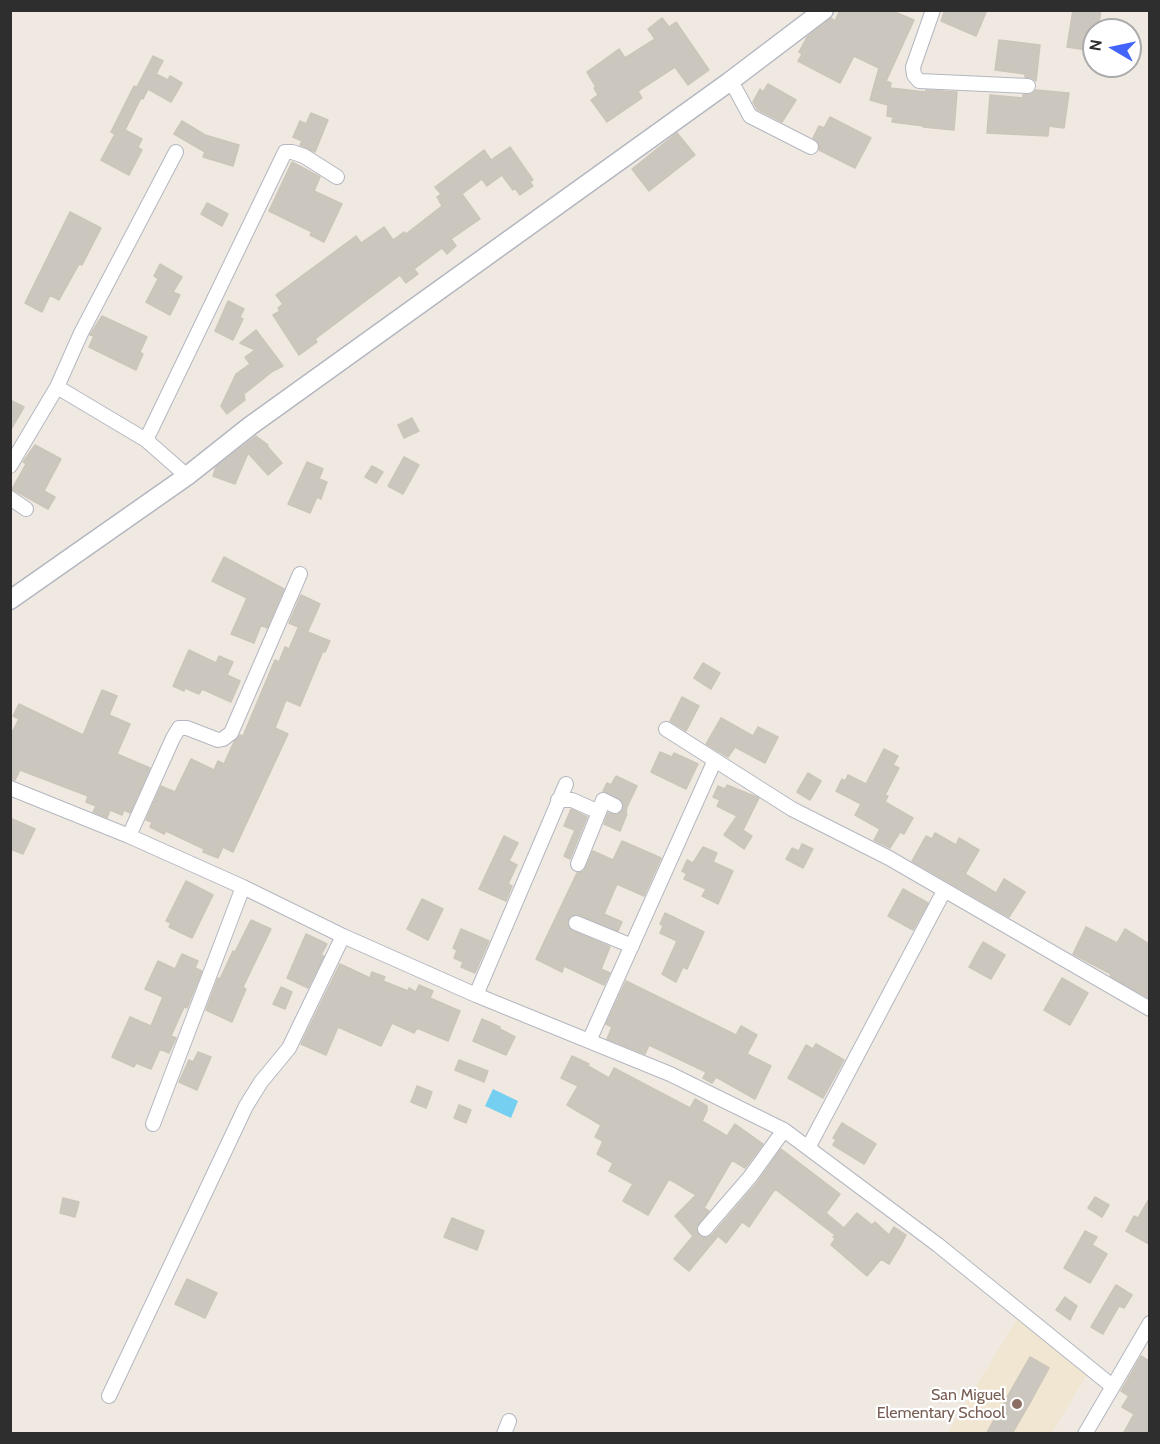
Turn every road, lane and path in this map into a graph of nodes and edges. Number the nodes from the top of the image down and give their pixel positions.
1 (824, 10) edge
2 (933, 10) edge
3 (729, 82) junction
4 (1028, 86) dead end
5 (810, 147) dead end
6 (176, 152) dead end
7 (337, 177) dead end
8 (57, 387) junction
9 (146, 440) junction
10 (10, 466) edge
11 (187, 476) junction
12 (10, 498) edge
13 (26, 509) dead end
14 (300, 574) dead end
15 (10, 600) edge
16 (666, 729) dead end
17 (715, 760) junction
18 (566, 784) dead end
19 (10, 788) edge
20 (558, 800) junction
21 (615, 806) dead end
22 (599, 812) junction
23 (129, 836) junction
24 (578, 864) dead end
25 (243, 887) junction
26 (944, 891) junction
27 (576, 923) dead end
28 (343, 936) junction
29 (632, 946) junction
30 (476, 995) junction
31 (1149, 1009) edge
32 (589, 1041) junction
33 (153, 1124) dead end
34 (784, 1130) junction
35 (808, 1148) junction
36 (705, 1229) dead end
37 (1149, 1323) edge
38 (1112, 1386) junction
39 (109, 1396) dead end
40 (1084, 1434) edge

1 - 3 main road
2 - 4 street
3 - 5 street
3 - 11 main road
6 - 8 street
7 - 9 street
8 - 9 street
8 - 10 street
9 - 11 street
11 - 15 main road
12 - 13 street
14 - 23 street
16 - 17 street
17 - 26 street
17 - 29 street
18 - 20 street
19 - 23 street
20 - 22 street
20 - 30 street
21 - 22 street
22 - 24 street
23 - 25 street
25 - 28 street
25 - 33 street
26 - 31 street
26 - 35 street
27 - 29 street
28 - 30 street
28 - 39 street
29 - 32 street
30 - 32 street
32 - 34 street
34 - 35 street
34 - 36 street
35 - 38 street
37 - 38 street
38 - 40 street

